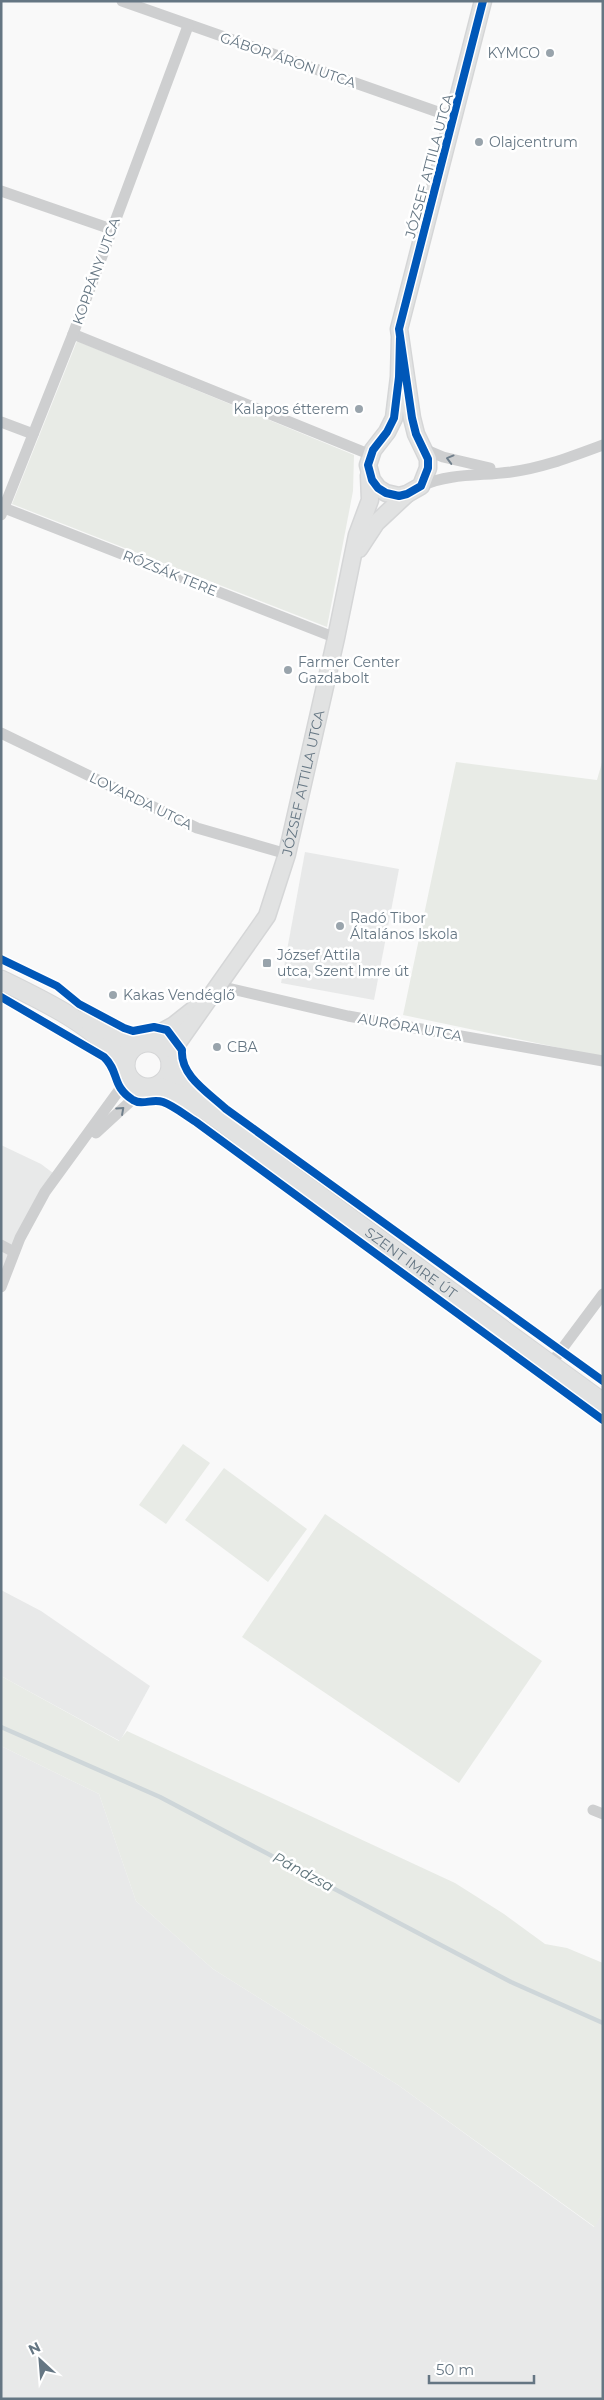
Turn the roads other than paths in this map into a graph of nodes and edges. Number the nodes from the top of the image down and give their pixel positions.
1 (122, 1) edge
2 (483, 1) edge
3 (188, 26) junction
4 (455, 118) junction
5 (1, 191) edge
6 (111, 229) junction
7 (73, 334) junction
8 (400, 338) junction
9 (1, 422) edge
10 (33, 434) junction
11 (603, 445) edge
12 (422, 447) junction
13 (374, 449) junction
14 (512, 472) junction
15 (369, 473) junction
16 (414, 490) junction
17 (3, 511) edge
18 (352, 565) junction
19 (336, 638) junction
20 (1, 732) edge
21 (287, 854) junction
22 (1, 980) edge
23 (219, 986) junction
24 (64, 1013) junction
25 (141, 1043) junction
26 (603, 1061) edge
27 (171, 1062) junction
28 (126, 1071) junction
29 (152, 1088) junction
30 (222, 1122) junction
31 (73, 1155) junction
32 (1, 1245) edge
33 (14, 1252) junction
34 (1, 1287) edge
35 (603, 1294) edge
36 (550, 1365) junction
37 (603, 1403) edge

1 - 3 street, GÁBOR ÁRON UTCA
2 - 4 street, JÓZSEF ATTILA UTCA
3 - 4 street, GÁBOR ÁRON UTCA
3 - 6 street, KOPPÁNY UTCA
4 - 8 street, JÓZSEF ATTILA UTCA
5 - 6 street
6 - 7 street, KOPPÁNY UTCA
7 - 10 street, KOPPÁNY UTCA
7 - 13 street
8 - 12 street, JÓZSEF ATTILA UTCA
8 - 13 street, JÓZSEF ATTILA UTCA
9 - 10 street
10 - 17 street, KOPPÁNY UTCA
11 - 14 street
12 - 13 street
14 -> 12 street
12 - 16 street, JÓZSEF ATTILA UTCA
13 - 15 street, JÓZSEF ATTILA UTCA
14 - 16 street
15 - 16 street
15 - 18 street, JÓZSEF ATTILA UTCA
16 - 18 street
17 - 19 street, RÓZSÁK TERE
18 - 19 street, JÓZSEF ATTILA UTCA
19 - 21 street, JÓZSEF ATTILA UTCA
20 - 21 street, LOVARDA UTCA
21 - 23 street, JÓZSEF ATTILA UTCA
22 - 24 main road
23 - 25 street, JÓZSEF ATTILA UTCA
23 - 26 street, AURÓRA UTCA
23 - 27 street, JÓZSEF ATTILA UTCA
24 - 25 main road
24 - 28 main road
25 - 27 main road
25 - 28 main road
27 - 29 main road
27 - 30 main road, SZENT IMRE ÚT
28 - 29 main road
28 - 31 street
29 - 30 main road, SZENT IMRE ÚT
31 -> 29 street
30 - 36 main road, SZENT IMRE ÚT
31 - 33 street
32 - 33 street
33 - 34 street
35 - 36 street
36 - 37 main road, SZENT IMRE ÚT

